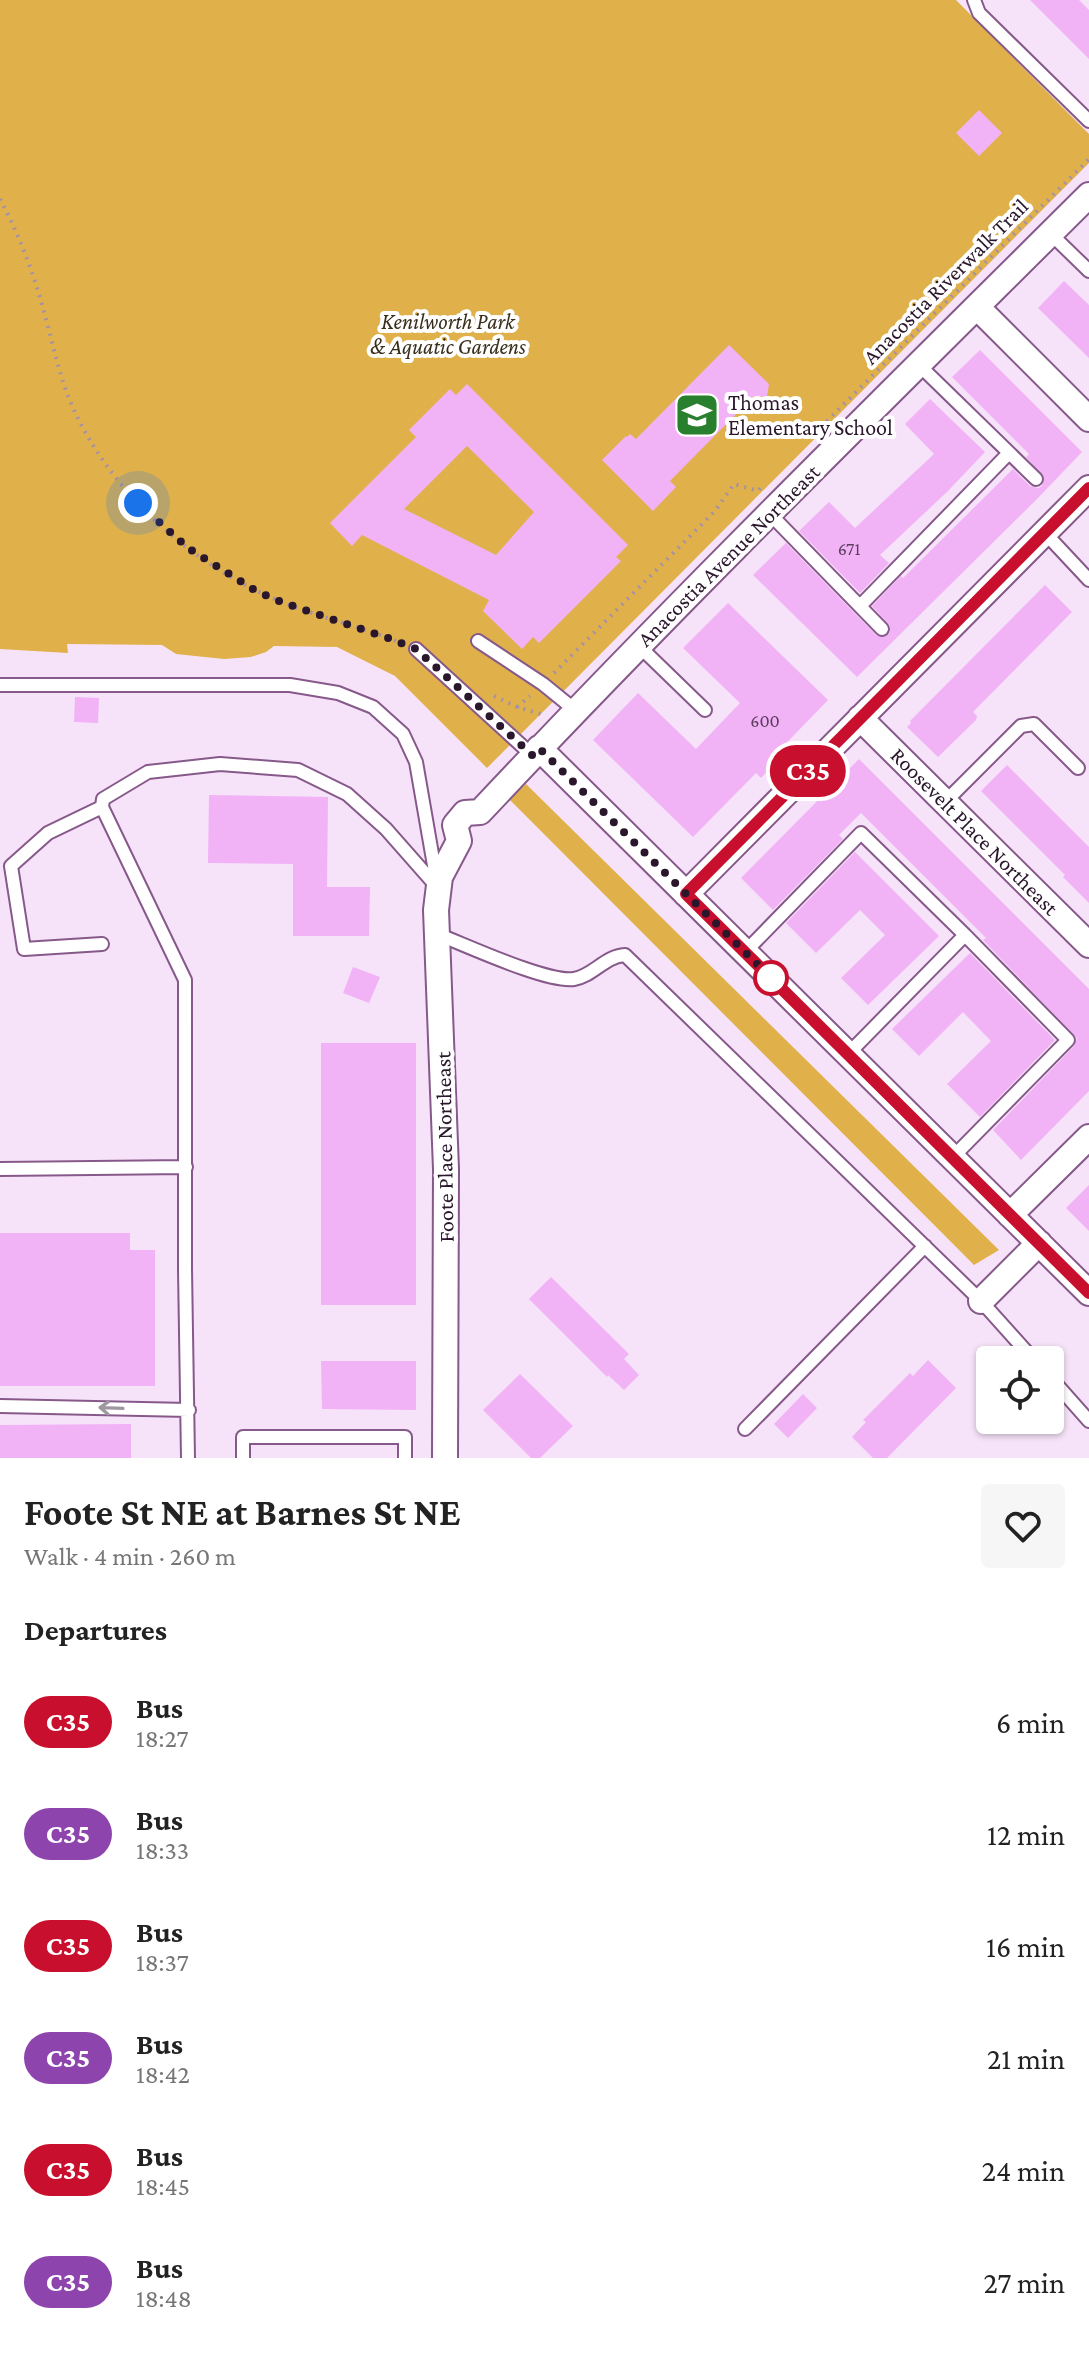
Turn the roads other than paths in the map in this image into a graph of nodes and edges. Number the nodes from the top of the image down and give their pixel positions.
1 (974, 0) edge
2 (1089, 121) edge
3 (1089, 195) edge
4 (1050, 233) junction
5 (1089, 271) edge
6 (977, 307) junction
7 (919, 365) junction
8 (1089, 419) edge
9 (1009, 453) junction
10 (1036, 479) dead end
11 (1089, 488) edge
12 (769, 513) junction
13 (1045, 533) junction
14 (1089, 580) edge
15 (860, 606) junction
16 (882, 629) dead end
17 (478, 641) dead end
18 (639, 646) junction
19 (416, 649) road end
20 (0, 685) edge
21 (575, 710) junction
22 (705, 710) dead end
23 (860, 718) junction
24 (536, 751) junction
25 (1078, 768) dead end
26 (945, 802) junction
27 (102, 807) junction
28 (438, 888) junction
29 (686, 894) junction
30 (437, 934) junction
31 (965, 935) junction
32 (102, 944) dead end
33 (1089, 945) edge
34 (745, 952) junction
35 (848, 1054) junction
36 (1089, 1137) edge
37 (953, 1157) junction
38 (186, 1167) junction
39 (0, 1169) edge
40 (1010, 1215) junction
41 (1039, 1243) junction
42 (925, 1246) junction
43 (1089, 1293) edge
44 (981, 1301) junction
45 (1021, 1346) edge
46 (1064, 1393) edge
47 (0, 1406) edge
48 (189, 1410) junction
49 (1089, 1421) edge
50 (745, 1429) dead end
51 (188, 1458) edge
52 (243, 1458) edge
53 (405, 1458) edge
54 (445, 1458) edge

1 - 2 lane
3 - 4 street, Anacostia Avenue Northeast
4 - 5 lane
4 - 6 street, Anacostia Avenue Northeast
6 - 7 street, Anacostia Avenue Northeast
6 - 8 street
7 - 9 lane
7 - 12 street, Anacostia Avenue Northeast
9 - 10 lane
9 - 15 lane
11 - 13 street
12 - 15 lane
12 - 18 street, Anacostia Avenue Northeast
13 - 14 lane
13 - 23 street
15 - 16 lane
17 - 21 lane
18 - 21 street, Anacostia Avenue Northeast
18 - 22 lane
19 - 24 lane
20 - 28 lane
21 - 24 street, Anacostia Avenue Northeast
23 - 26 street, Roosevelt Place Northeast
23 - 29 street
24 - 28 street, Foote Place Northeast
24 - 29 street
25 - 26 lane
26 - 33 street, Roosevelt Place Northeast
27 - 28 lane
27 - 32 lane
27 - 38 lane
28 - 30 street, Foote Place Northeast
29 - 34 street
30 - 42 lane
30 - 54 street, Foote Place Northeast
31 - 34 lane
31 - 35 lane
31 - 37 lane
34 - 35 street
35 - 37 street
36 - 40 street
37 - 40 street
38 - 39 lane
38 - 48 lane
40 - 41 street
41 - 43 street
41 - 44 street
42 - 44 lane
42 - 50 lane
44 - 45 lane
46 - 49 lane
48 -> 47 lane
48 - 51 lane
52 - 53 lane

